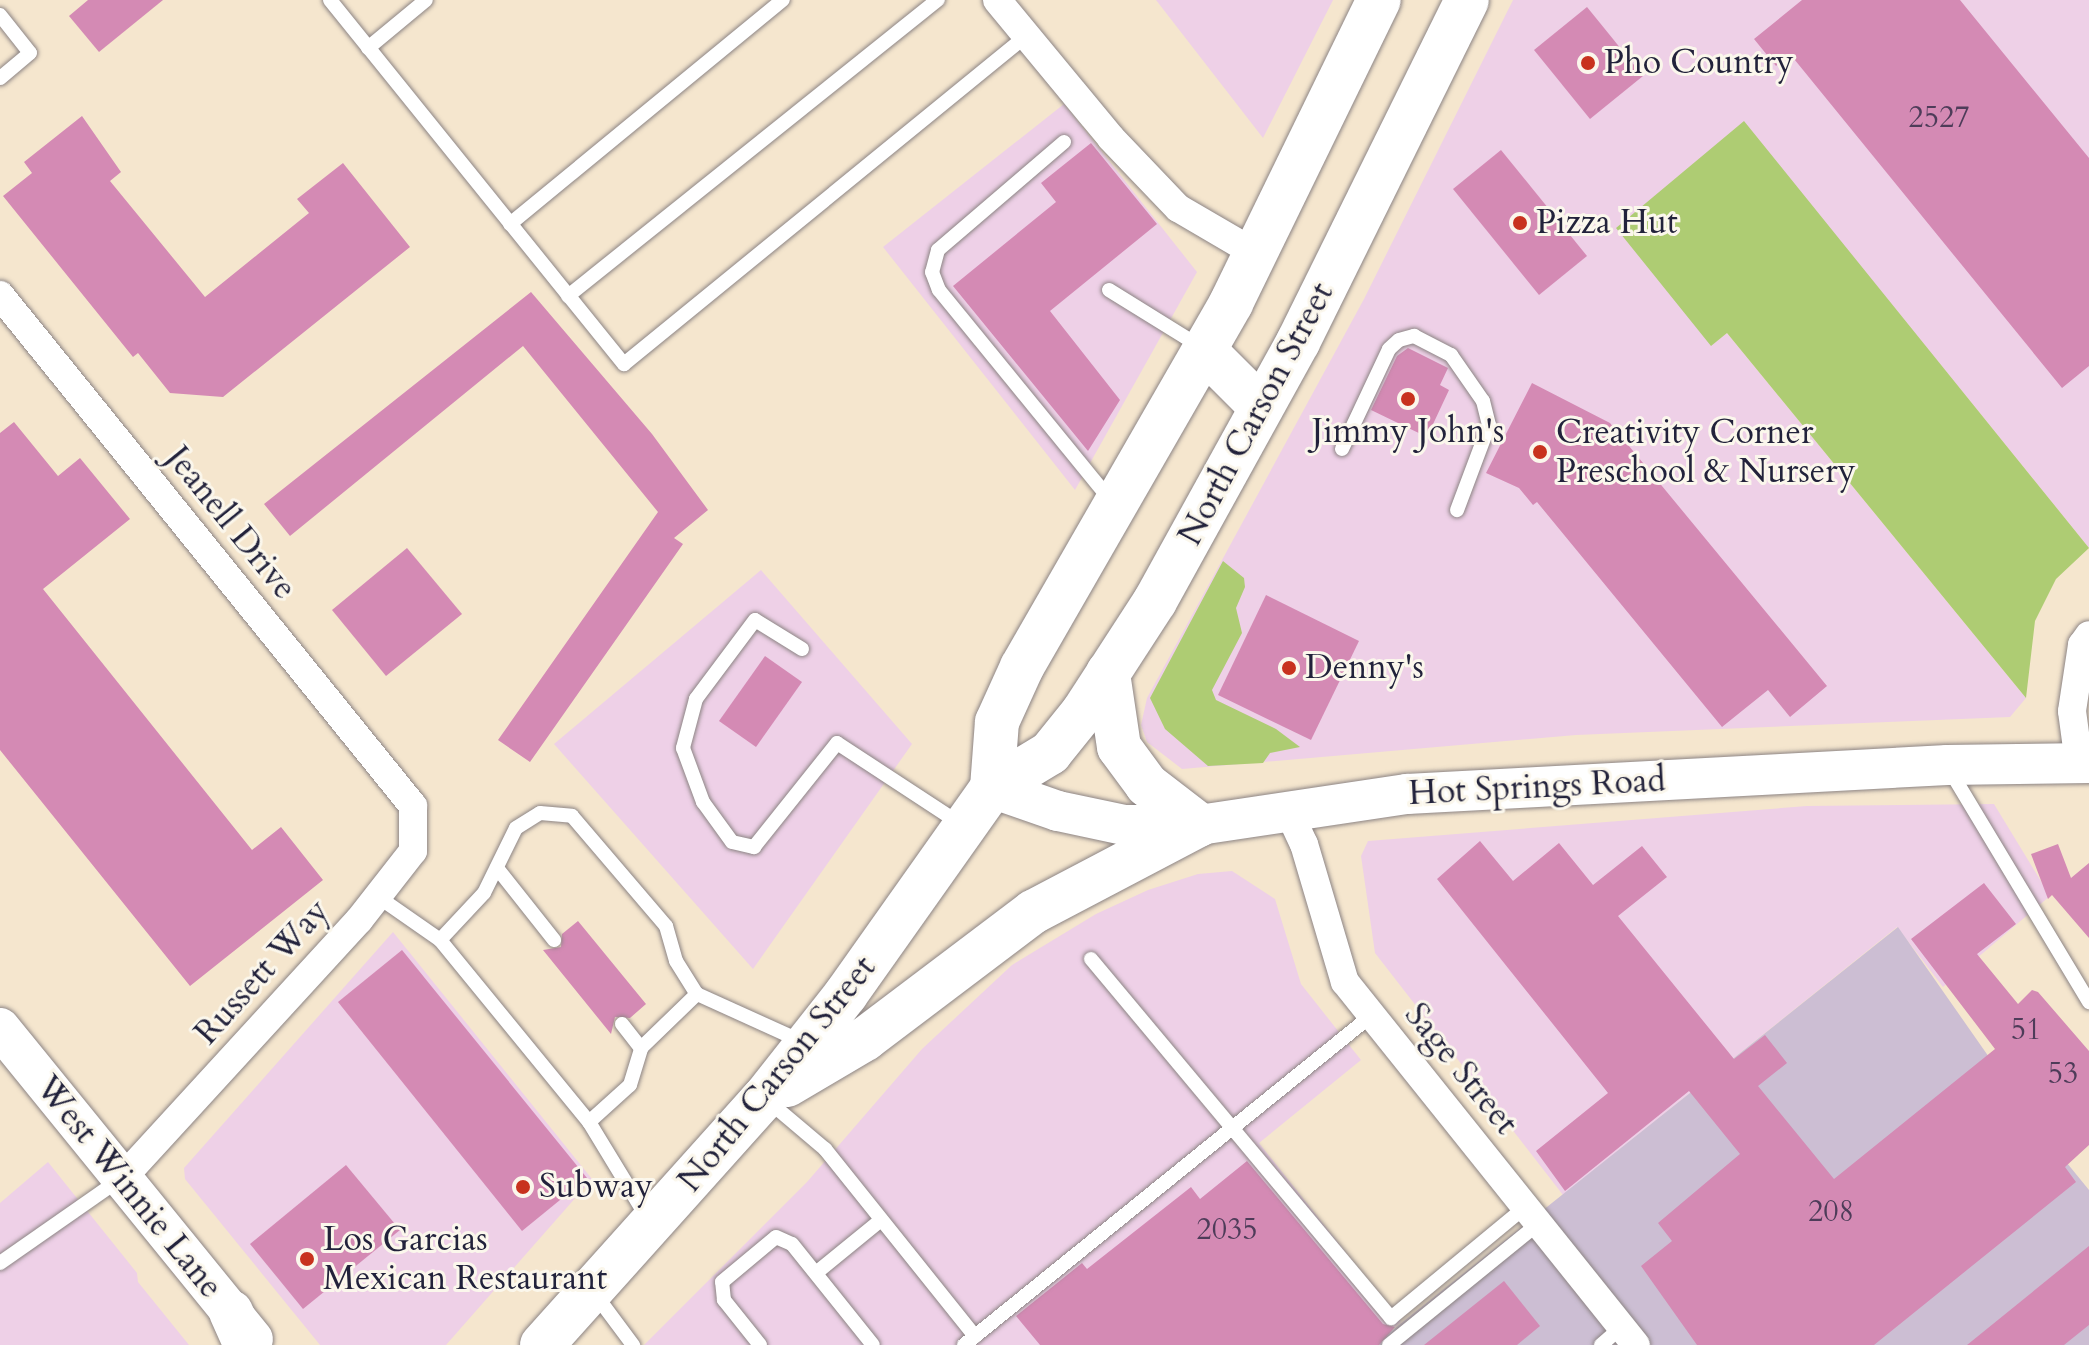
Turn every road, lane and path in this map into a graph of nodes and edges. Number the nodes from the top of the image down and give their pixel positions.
1 (330, 0) edge
2 (426, 0) edge
3 (783, 0) edge
4 (938, 0) edge
5 (997, 0) edge
6 (1379, 0) edge
7 (1467, 0) edge
8 (0, 15) edge
9 (1026, 36) junction
10 (368, 48) junction
11 (0, 78) edge
12 (1064, 142) dead end
13 (510, 224) junction
14 (1255, 253) junction
15 (1109, 290) dead end
16 (0, 295) edge
17 (568, 296) junction
18 (1204, 350) junction
19 (1261, 407) junction
20 (1342, 449) dead end
21 (1116, 506) junction
22 (1457, 510) dead end
23 (2089, 635) edge
24 (802, 649) dead end
25 (1108, 673) junction
26 (2084, 763) edge
27 (1947, 765) junction
28 (992, 788) junction
29 (407, 797) joint
30 (1287, 808) junction
31 (1199, 825) junction
32 (965, 826) junction
33 (497, 868) junction
34 (377, 896) junction
35 (440, 940) junction
36 (554, 940) dead end
37 (1091, 959) dead end
38 (697, 994) junction
39 (2089, 1002) edge
40 (1372, 1015) junction
41 (622, 1024) dead end
42 (0, 1028) edge
43 (807, 1044) junction
44 (641, 1048) junction
45 (764, 1098) junction
46 (589, 1122) junction
47 (1235, 1125) junction
48 (123, 1178) junction
49 (1532, 1215) junction
50 (881, 1220) junction
51 (652, 1225) junction
52 (0, 1263) edge
53 (816, 1273) junction
54 (594, 1292) junction
55 (238, 1328) edge
56 (1620, 1339) edge
57 (969, 1340) edge
58 (258, 1345) edge
59 (542, 1345) edge
60 (633, 1345) edge
61 (760, 1345) edge
62 (873, 1345) edge
63 (1389, 1345) edge

1 - 10 lane
2 - 10 lane
3 - 13 lane
4 - 17 lane
5 - 9 street
6 - 14 main road
7 - 19 main road, North Carson Street
8 - 11 lane
9 - 14 street
9 - 17 lane
10 - 13 lane
12 - 21 lane
13 - 17 lane
14 - 18 main road
15 - 18 lane
16 - 29 street, Jeanell Drive
18 - 19 main road
18 - 21 main road
19 - 25 main road, North Carson Street
20 - 22 lane
21 - 28 main road
23 - 26 street
24 - 32 lane
25 - 28 main road, North Carson Street
25 - 31 main road
26 - 27 street, Hot Springs Road
27 - 30 street, Hot Springs Road
27 - 39 lane
28 - 31 street, Hot Springs Road
28 - 32 main road, North Carson Street
29 - 34 street, Russett Way
30 - 31 street, Hot Springs Road
30 - 40 street, Sage Street
31 - 45 main road
32 - 43 main road, North Carson Street
33 - 35 lane
33 - 36 lane
33 - 38 lane
34 - 35 lane
34 - 48 street, Russett Way
35 - 46 lane
37 - 47 lane
38 - 43 lane
38 - 44 lane
40 - 47 lane
40 - 49 street, Sage Street
41 - 44 lane
42 - 48 street, West Winnie Lane
43 - 45 main road, North Carson Street
44 - 46 lane
45 - 50 lane
45 - 51 main road, North Carson Street
46 - 51 lane
47 - 49 lane
47 - 57 lane
48 - 52 lane
48 - 55 street, West Winnie Lane
49 - 56 street, Sage Street
49 - 63 lane
50 - 53 lane
50 - 57 lane
51 - 54 main road, North Carson Street
53 - 61 lane
53 - 62 lane
54 - 59 main road, North Carson Street
54 - 60 lane
55 - 58 street, West Winnie Lane

